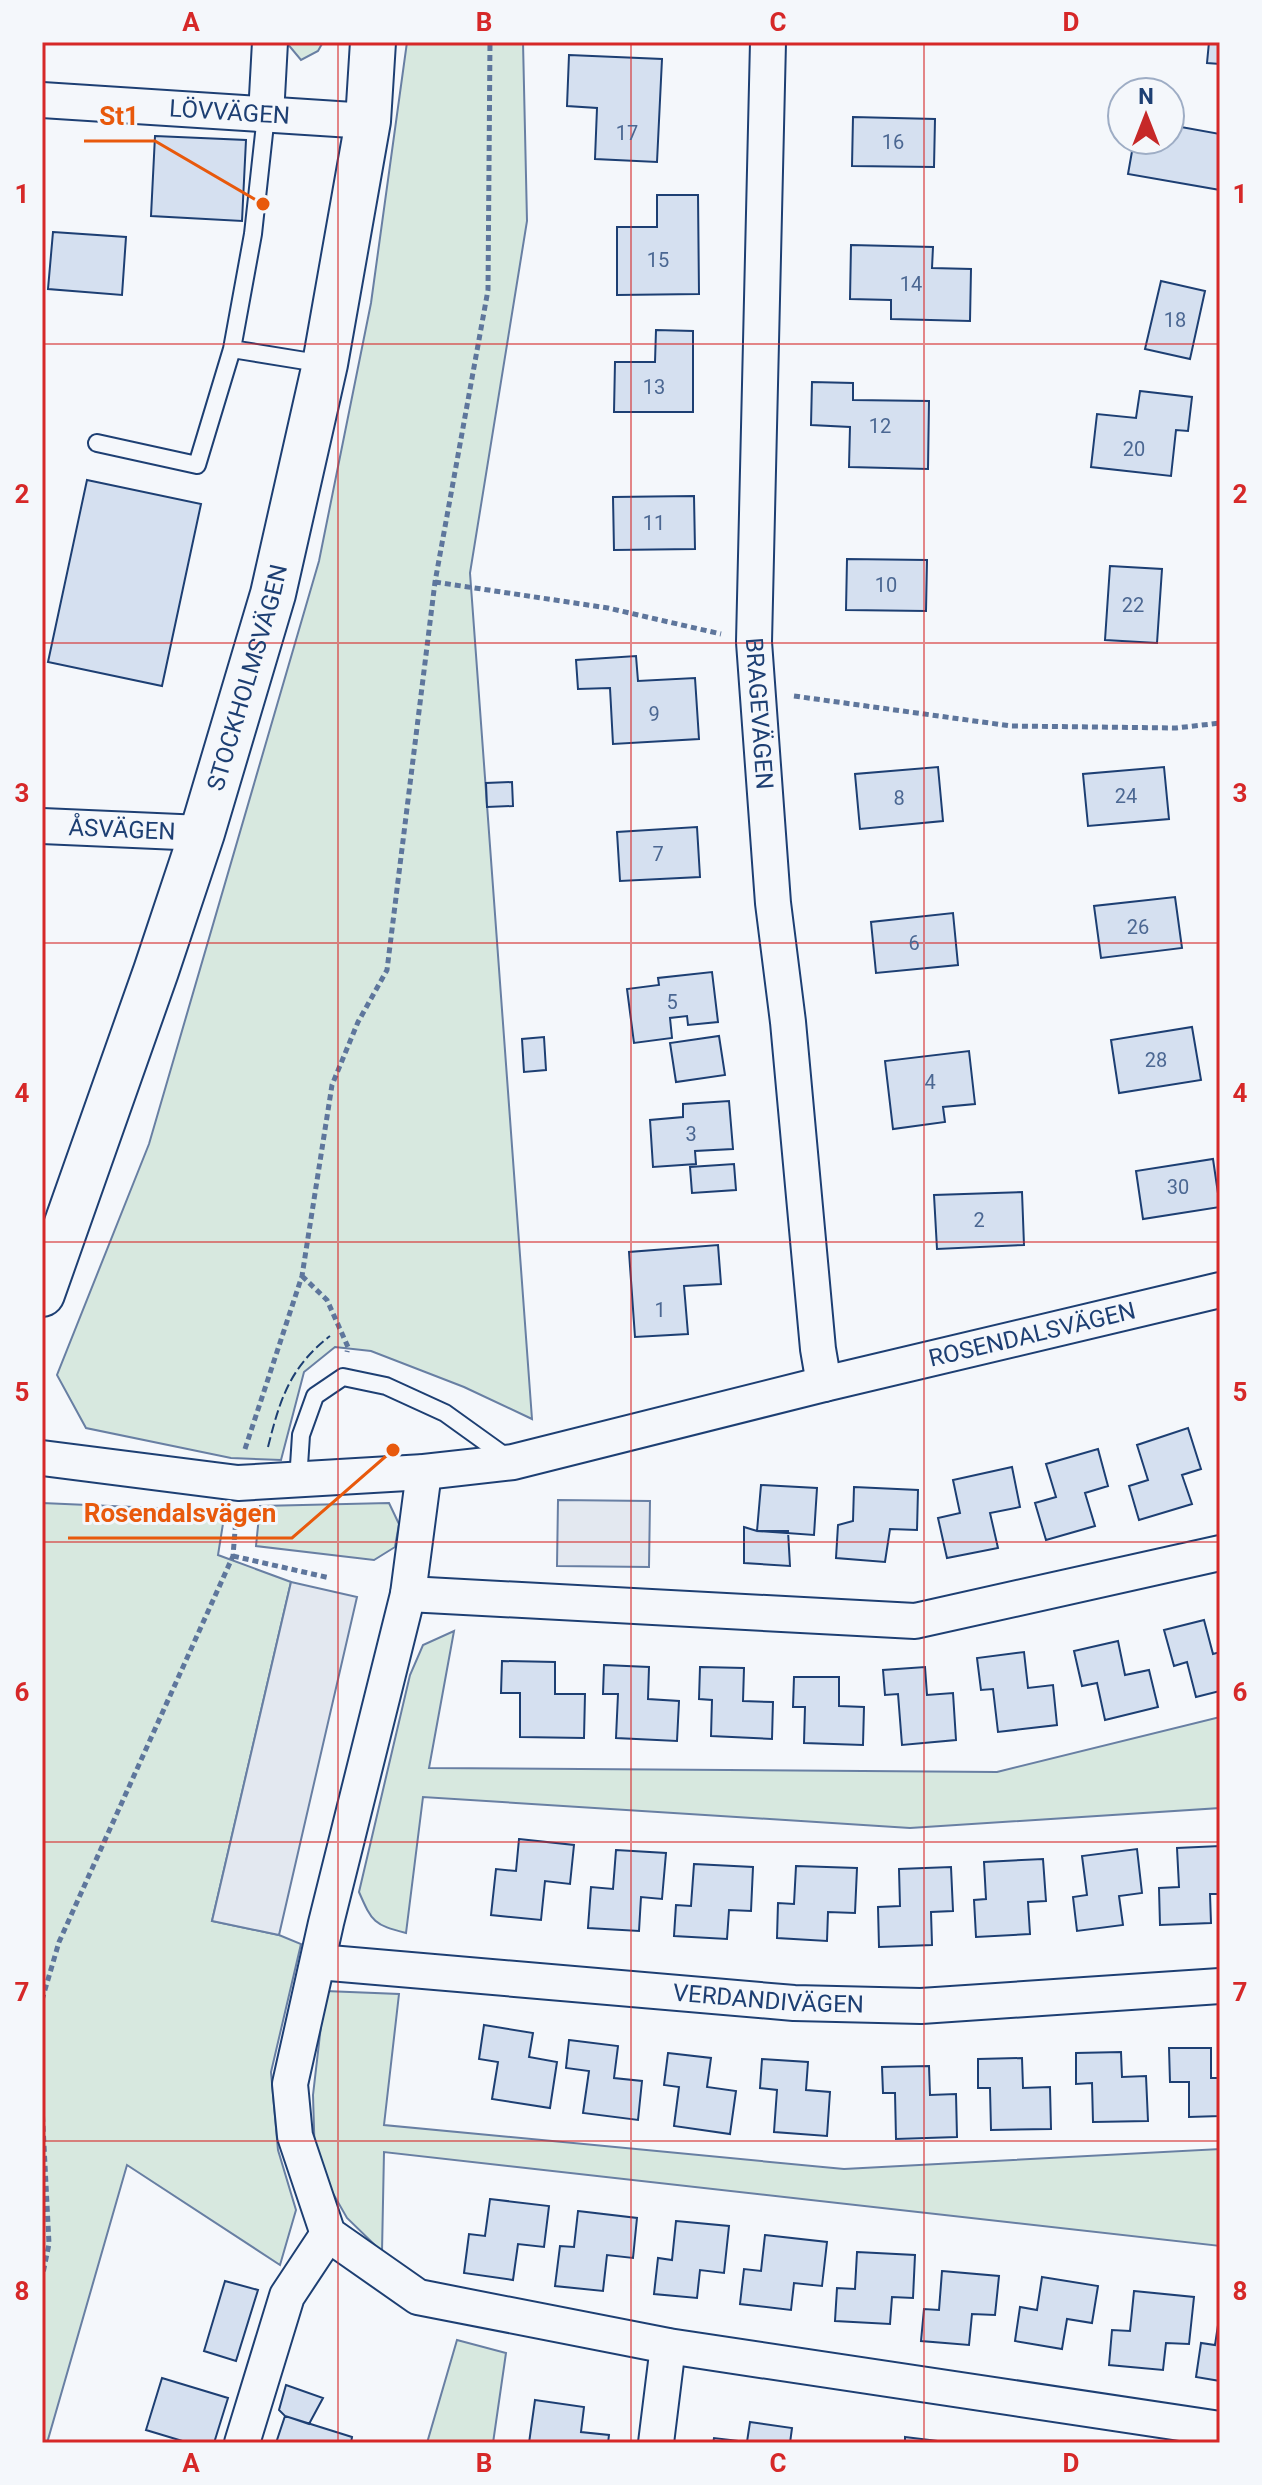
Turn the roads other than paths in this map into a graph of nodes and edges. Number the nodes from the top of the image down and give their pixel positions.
1 (270, 42) edge
2 (373, 42) edge
3 (768, 42) edge
4 (42, 100) edge
5 (266, 115) junction
6 (368, 121) junction
7 (232, 349) junction
8 (325, 364) junction
9 (97, 443) dead end
10 (42, 826) edge
11 (202, 833) junction
12 (1220, 1290) edge
13 (42, 1294) edge
14 (824, 1384) junction
15 (42, 1458) edge
16 (513, 1462) junction
17 (424, 1472) junction
18 (298, 1481) junction
19 (1220, 1553) edge
20 (408, 1594) junction
21 (318, 1962) junction
22 (1220, 1986) edge
23 (328, 2234) junction
24 (668, 2346) junction
25 (1220, 2429) edge
26 (242, 2443) edge
27 (656, 2443) edge

1 - 5 street
2 - 6 main road, STOCKHOLMSVÄGEN
3 - 14 street, BRAGEVÄGEN
4 - 5 street, LÖVVÄGEN
5 - 6 street, LÖVVÄGEN
5 - 7 lane
6 - 8 main road, STOCKHOLMSVÄGEN
7 - 8 lane
7 - 9 lane
8 - 11 main road, STOCKHOLMSVÄGEN
10 - 11 street, ÅSVÄGEN
11 - 13 main road, STOCKHOLMSVÄGEN
12 - 14 street, ROSENDALSVÄGEN
14 - 16 street, ROSENDALSVÄGEN
15 - 18 street, ROSENDALSVÄGEN
16 - 17 street, ROSENDALSVÄGEN
16 - 18 lane
17 - 18 street, ROSENDALSVÄGEN
17 - 20 street
19 - 20 street
20 - 21 street
21 - 22 street, VERDANDIVÄGEN
21 - 23 street
23 - 24 street
23 - 26 street
24 - 25 street
24 - 27 street

